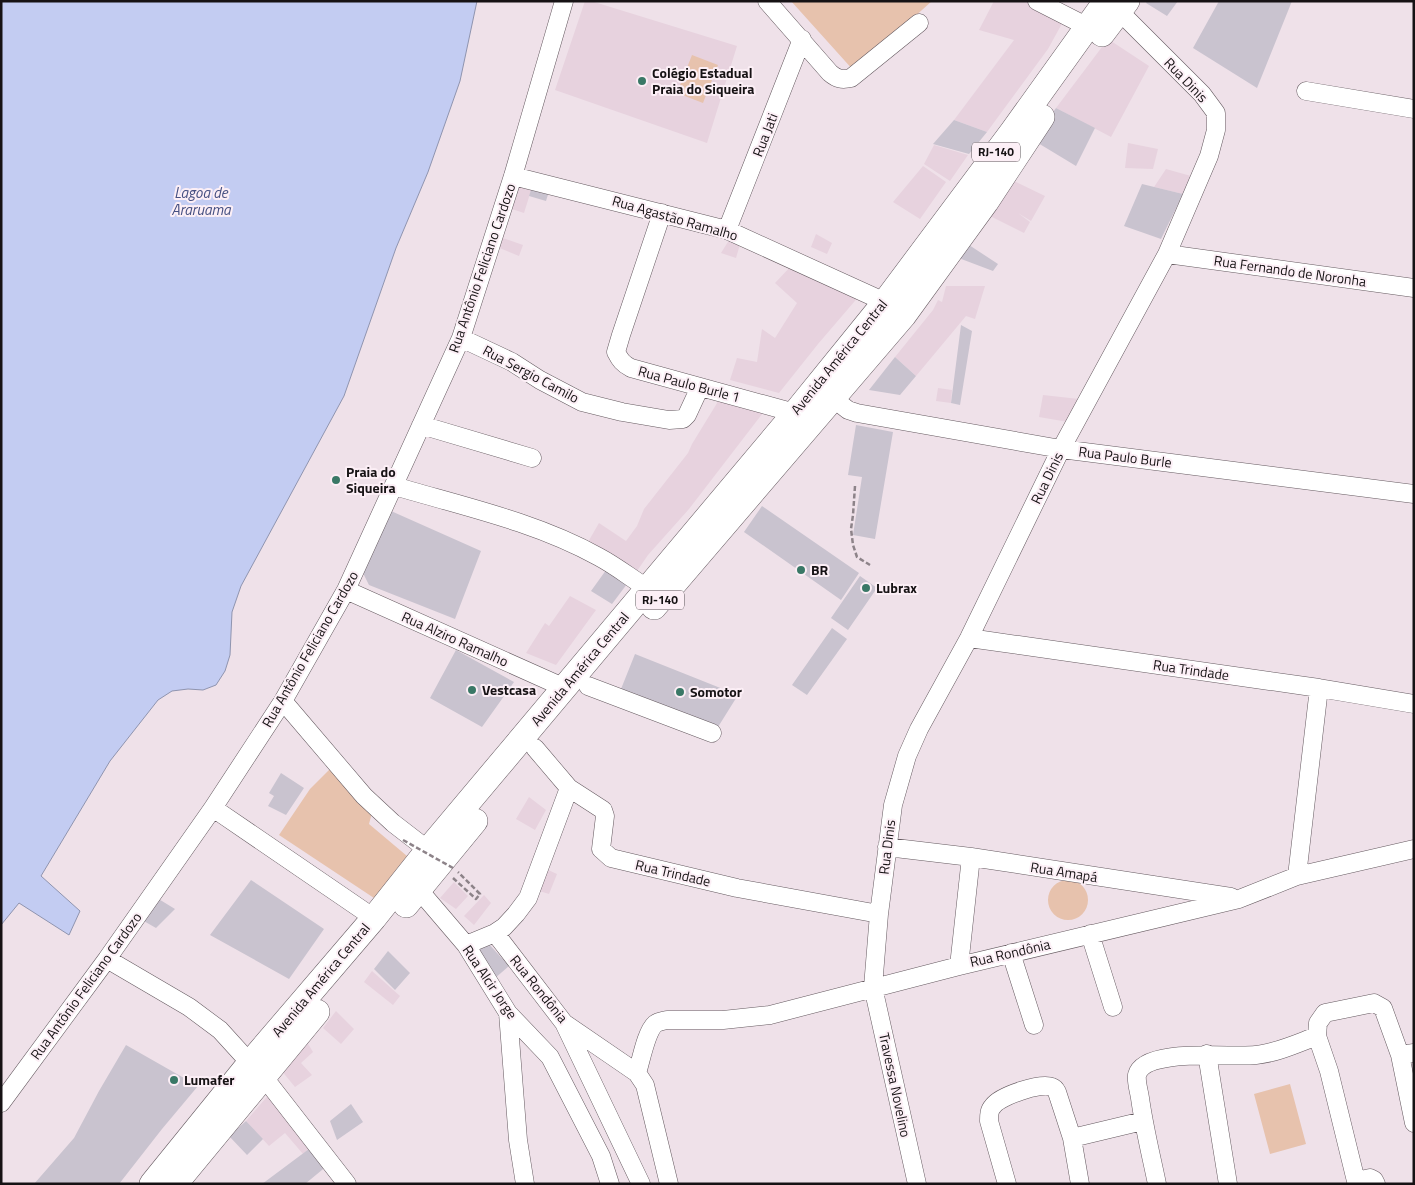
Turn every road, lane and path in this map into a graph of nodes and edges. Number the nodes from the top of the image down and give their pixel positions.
1 (564, 1) edge
2 (767, 1) edge
3 (1037, 1) edge
4 (1117, 5) edge
5 (919, 23) dead end
6 (1086, 26) junction
7 (802, 39) junction
8 (1306, 91) dead end
9 (1414, 109) edge
10 (514, 176) junction
11 (662, 213) junction
12 (727, 230) junction
13 (1167, 254) junction
14 (1414, 288) edge
15 (884, 302) junction
16 (461, 338) junction
17 (700, 387) junction
18 (825, 392) junction
19 (795, 413) junction
20 (421, 425) junction
21 (1062, 449) junction
22 (532, 458) dead end
23 (394, 486) junction
24 (855, 486) dead end
25 (1414, 494) edge
26 (870, 565) dead end
27 (647, 588) junction
28 (346, 590) junction
29 (969, 638) junction
30 (576, 687) junction
31 (1319, 688) junction
32 (283, 701) junction
33 (1414, 704) edge
34 (712, 733) dead end
35 (535, 748) junction
36 (569, 788) junction
37 (213, 808) junction
38 (403, 840) dead end
39 (887, 847) junction
40 (1414, 848) edge
41 (971, 858) junction
42 (440, 861) junction
43 (1297, 876) junction
44 (419, 890) junction
45 (1239, 899) junction
46 (879, 914) junction
47 (374, 918) junction
48 (495, 933) junction
49 (1090, 934) junction
50 (466, 945) junction
51 (1011, 953) junction
52 (107, 959) junction
53 (959, 966) junction
54 (873, 987) junction
55 (1113, 1007) dead end
56 (508, 1013) junction
57 (564, 1023) junction
58 (1034, 1025) dead end
59 (1317, 1036) junction
60 (1207, 1054) junction
61 (1407, 1054) edge
62 (257, 1070) junction
63 (637, 1073) junction
64 (1, 1103) edge
65 (1143, 1120) junction
66 (1414, 1123) edge
67 (1072, 1138) junction
68 (1349, 1182) edge
69 (152, 1184) edge
70 (175, 1184) edge
71 (347, 1184) edge
72 (525, 1184) edge
73 (610, 1184) edge
74 (641, 1184) edge
75 (668, 1184) edge
76 (917, 1184) edge
77 (1007, 1184) edge
78 (1080, 1184) edge
79 (1157, 1184) edge
80 (1228, 1184) edge
81 (1376, 1184) edge

1 - 10 street, Rua Antônio Feliciano Cardozo
2 - 7 street
3 - 6 street
4 - 6 highway, Avenida América Central / RJ-140
4 - 13 street, Rua Dinis
4 - 18 highway, Avenida América Central / RJ-140
5 - 7 street
6 - 15 highway, Avenida América Central / RJ-140
7 - 12 street, Rua Jati
8 - 9 street
10 - 11 street, Rua Agastão Ramalho
10 - 16 street, Rua Antônio Feliciano Cardozo
11 - 12 street, Rua Agastão Ramalho
11 - 17 street, Rua Paulo Burle 1
12 - 15 street, Rua Agastão Ramalho
13 - 14 street, Rua Fernando de Noronha
13 - 21 street, Rua Dinis
15 - 18 highway, Avenida América Central / RJ-140
16 - 17 street, Rua Sergio Camilo
16 - 20 street, Rua Antônio Feliciano Cardozo
17 - 19 street, Rua Paulo Burle 1
18 - 19 highway, Avenida América Central / RJ-140
18 - 21 street, Rua Paulo Burle
18 - 30 highway, Avenida América Central / RJ-140
19 - 27 highway, Avenida América Central / RJ-140
20 - 22 street
20 - 23 street, Rua Antônio Feliciano Cardozo
21 - 25 street, Rua Paulo Burle
21 - 29 street, Rua Dinis
23 - 27 street
23 - 28 street, Rua Antônio Feliciano Cardozo
24 - 26 path
27 - 30 highway, Avenida América Central / RJ-140
28 - 30 street, Rua Alziro Ramalho
28 - 32 street, Rua Antônio Feliciano Cardozo
29 - 31 street, Rua Trindade
29 - 39 street, Rua Dinis
30 - 34 street, Rua Alziro Ramalho
30 - 35 highway, Avenida América Central / RJ-140
30 - 42 highway, Avenida América Central / RJ-140
31 - 33 street, Rua Trindade
31 - 43 street
32 - 37 street, Rua Antônio Feliciano Cardozo
32 - 42 street
35 - 36 street, Rua Trindade
35 - 42 highway, Avenida América Central / RJ-140
36 - 46 street, Rua Trindade
36 - 48 street
37 - 47 street
37 - 52 street, Rua Antônio Feliciano Cardozo
38 - 42 path, bridge
39 - 41 street, Rua Amapá
39 - 46 street, Rua Dinis
40 - 43 street, Rua Rondônia
41 - 45 street, Rua Amapá
41 - 53 street
42 - 42 path
42 - 44 highway, Avenida América Central / RJ-140
42 - 47 highway, Avenida América Central / RJ-140
43 - 45 street, Rua Rondônia
44 - 50 street, Rua Alcir Jorge
44 - 62 highway, Avenida América Central / RJ-140
45 - 49 street, Rua Rondônia
46 - 54 street, Rua Dinis
47 - 62 highway, Avenida América Central / RJ-140
48 - 50 street
48 - 57 street, Rua Rondônia
49 - 51 street, Rua Rondônia
49 - 55 street
50 - 56 street, Rua Alcir Jorge
51 - 53 street, Rua Rondônia
51 - 58 street
52 - 62 street
52 - 64 street, Rua Antônio Feliciano Cardozo
53 - 54 street, Rua Rondônia
54 - 63 street, Rua Rondônia
54 - 76 street, Travessa Novelino
56 - 72 street
56 - 73 street, Rua Alcir Jorge
57 - 63 street, Rua Rondônia
57 - 74 street
59 - 60 street
59 - 61 street
59 - 68 street
60 - 65 street
60 - 80 street
61 - 66 street
62 - 69 highway, Avenida América Central / RJ-140
62 - 70 highway, Avenida América Central / RJ-140
62 - 71 street
63 - 75 street
65 - 67 street
65 - 79 street
67 - 77 street
67 - 78 street
68 - 81 street

